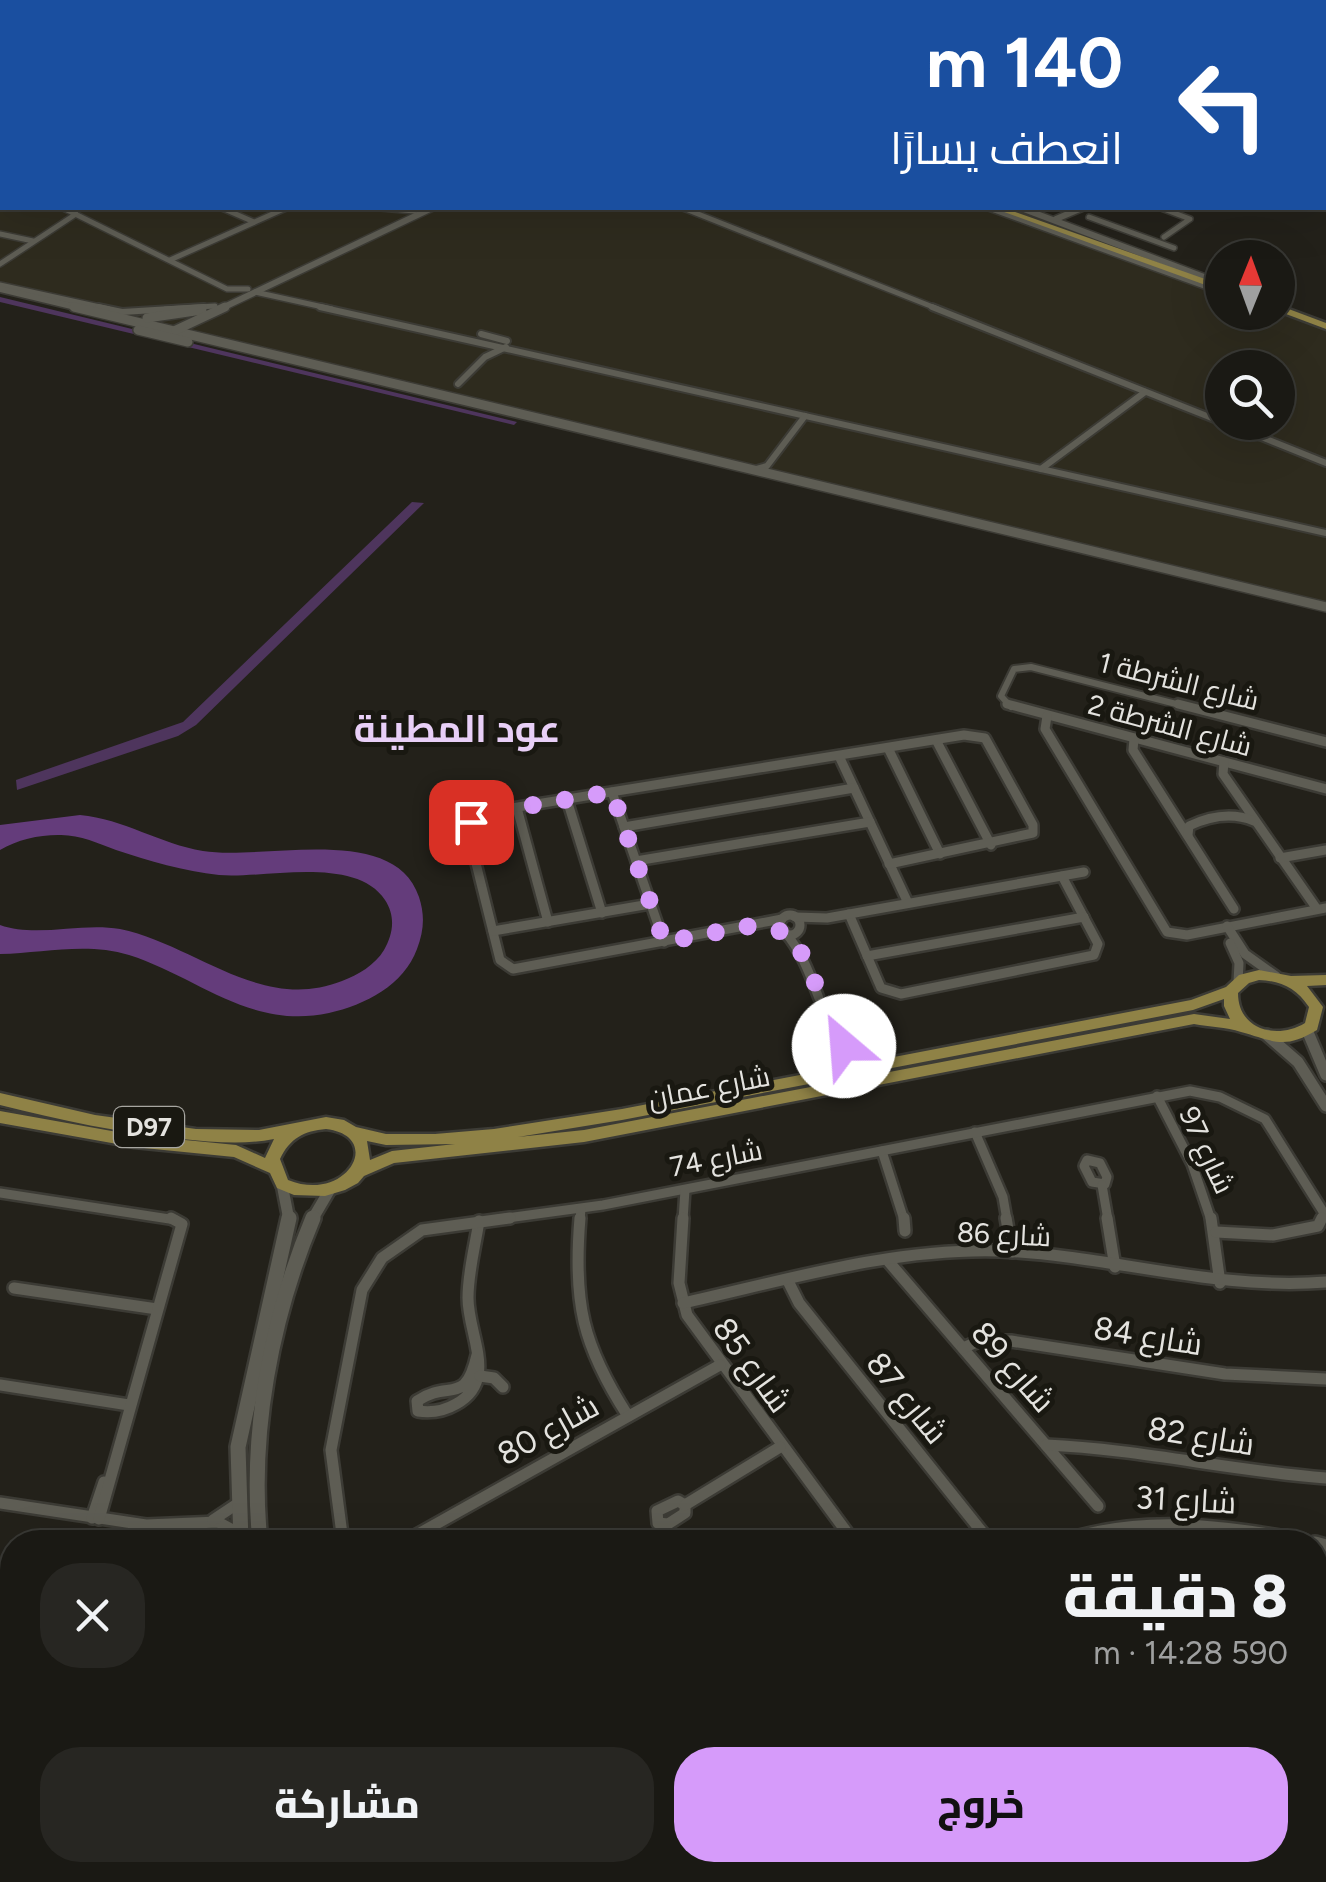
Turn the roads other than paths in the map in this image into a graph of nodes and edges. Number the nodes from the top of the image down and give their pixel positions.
1 (67, 210) edge
2 (227, 210) edge
3 (281, 210) edge
4 (385, 210) edge
5 (415, 210) edge
6 (428, 210) edge
7 (687, 210) edge
8 (1001, 210) edge
9 (1017, 210) edge
10 (1027, 210) edge
11 (1080, 210) edge
12 (1165, 210) edge
13 (76, 214) junction
14 (1089, 218) dead end
15 (254, 222) junction
16 (390, 222) junction
17 (1063, 227) junction
18 (1133, 233) junction
19 (0, 234) edge
20 (1164, 238) dead end
21 (34, 241) junction
22 (1118, 243) junction
23 (1174, 248) dead end
24 (170, 260) junction
25 (0, 264) edge
26 (1205, 280) edge
27 (1205, 280) edge
28 (1205, 280) edge
29 (269, 285) junction
30 (227, 289) junction
31 (0, 290) edge
32 (251, 290) junction
33 (278, 295) junction
34 (228, 299) junction
35 (66, 308) junction
36 (214, 308) junction
37 (1295, 314) edge
38 (1295, 315) edge
39 (1326, 324) edge
40 (167, 331) junction
41 (507, 344) junction
42 (252, 352) junction
43 (266, 360) junction
44 (458, 384) dead end
45 (1145, 392) junction
46 (1205, 415) edge
47 (805, 416) junction
48 (1268, 440) edge
49 (1326, 463) edge
50 (766, 466) junction
51 (1041, 469) junction
52 (751, 471) junction
53 (775, 477) junction
54 (1326, 534) edge
55 (1326, 610) edge
56 (1020, 666) joint
57 (1074, 723) junction
58 (1048, 725) junction
59 (1118, 734) junction
60 (936, 740) junction
61 (1137, 740) junction
62 (1326, 742) edge
63 (1155, 744) junction
64 (888, 748) junction
65 (1135, 753) junction
66 (839, 756) junction
67 (1248, 769) junction
68 (1226, 771) junction
69 (854, 788) junction
70 (1326, 789) edge
71 (612, 792) junction
72 (567, 800) junction
73 (516, 808) junction
74 (870, 822) junction
75 (1255, 822) junction
76 (624, 827) junction
77 (1188, 836) junction
78 (990, 845) junction
79 (1326, 850) edge
80 (940, 854) junction
81 (1280, 858) junction
82 (636, 862) junction
83 (889, 864) junction
84 (1084, 872) dead end
85 (1062, 876) junction
86 (650, 904) junction
87 (908, 904) junction
88 (1234, 909) dead end
89 (1319, 909) edge
90 (602, 913) junction
91 (849, 914) junction
92 (1084, 917) junction
93 (795, 918) junction
94 (827, 918) junction
95 (548, 922) junction
96 (1246, 922) junction
97 (783, 927) junction
98 (1224, 927) junction
99 (800, 929) junction
100 (494, 931) junction
101 (1199, 932) junction
102 (664, 942) junction
103 (1234, 944) junction
104 (800, 950) junction
105 (867, 956) junction
106 (1283, 978) junction
107 (1326, 980) edge
108 (1235, 987) junction
109 (1321, 1009) edge
110 (1247, 1027) junction
111 (1307, 1030) junction
112 (835, 1034) junction
113 (1267, 1036) junction
114 (903, 1060) junction
115 (1326, 1075) edge
116 (804, 1079) junction
117 (1157, 1096) junction
118 (0, 1099) edge
119 (1326, 1106) edge
120 (0, 1116) edge
121 (299, 1128) junction
122 (352, 1132) junction
123 (975, 1132) junction
124 (882, 1150) junction
125 (273, 1168) junction
126 (357, 1172) junction
127 (282, 1184) junction
128 (1102, 1185) dead end
129 (685, 1190) junction
130 (329, 1191) junction
131 (0, 1193) edge
132 (581, 1209) junction
133 (479, 1221) junction
134 (906, 1231) dead end
135 (1216, 1232) junction
136 (175, 1250) joint
137 (1012, 1252) junction
138 (889, 1262) junction
139 (1115, 1267) junction
140 (788, 1281) junction
141 (1220, 1283) junction
142 (1326, 1283) edge
143 (14, 1288) dead end
144 (683, 1303) junction
145 (157, 1309) junction
146 (962, 1348) junction
147 (477, 1356) junction
148 (720, 1365) junction
149 (480, 1376) junction
150 (1326, 1379) edge
151 (0, 1386) edge
152 (503, 1386) dead end
153 (450, 1394) junction
154 (129, 1405) junction
155 (429, 1414) junction
156 (628, 1416) junction
157 (1046, 1445) junction
158 (1067, 1446) junction
159 (780, 1448) junction
160 (1058, 1459) junction
161 (110, 1470) joint
162 (1326, 1478) edge
163 (0, 1503) edge
164 (236, 1504) junction
165 (685, 1505) dead end
166 (1098, 1506) dead end
167 (96, 1518) junction
168 (210, 1521) junction
169 (232, 1530) edge
170 (239, 1530) edge
171 (259, 1530) edge
172 (341, 1530) edge
173 (425, 1530) edge
174 (845, 1530) edge
175 (980, 1530) edge
176 (1106, 1530) edge
177 (1231, 1530) edge

1 - 13 street
2 - 15 street
3 - 15 street
4 - 16 street
5 - 16 street
6 - 29 street
7 - 45 street
8 - 17 main road
9 - 27 main road
10 - 17 street
11 - 17 street
12 - 20 street
13 - 21 street
13 - 24 street
14 - 18 street
15 - 24 street
16 - 32 street
17 - 22 street
17 - 26 main road
18 - 22 street
18 - 23 street
19 - 21 street
21 - 25 street
22 - 28 street
24 - 30 street
29 - 32 street
29 - 33 street
30 - 32 street
30 - 34 street
31 - 35 street
31 - 36 street
32 - 33 street
32 - 34 street
32 - 36 street
33 - 41 street
34 - 36 street
35 - 36 street
35 - 40 street
35 - 43 street
36 - 40 street
36 - 42 street
37 - 39 main road
38 - 39 main road
40 - 42 street
40 - 43 street
41 - 44 street
41 - 47 street
42 - 52 street
43 - 55 street
45 - 46 street
45 - 51 street
47 - 50 street
47 - 51 street
48 - 49 street
50 - 52 street
50 - 53 street
51 - 54 street
52 - 53 street
53 - 55 street
56 - 58 street, شارع الشرطة 2
56 - 62 street, شارع الشرطة 1
57 - 58 street, شارع الشرطة 2
57 - 58 street
57 - 59 street, شارع الشرطة 2
58 - 101 street
59 - 61 street, شارع الشرطة 2
59 - 65 street
60 - 64 street
60 - 78 street
60 - 78 street
61 - 63 street, شارع الشرطة 2
61 - 65 street
63 - 65 street
63 - 68 street, شارع الشرطة 2
64 - 66 street
64 - 80 street
65 - 77 street
66 - 69 street
66 - 71 street
67 - 68 street, شارع الشرطة 2
67 - 68 street
67 - 70 street, شارع الشرطة 2
68 - 75 street
69 - 74 street
69 - 76 street
71 - 72 street
71 - 76 street
72 - 73 street
72 - 90 street
73 - 95 street
73 - 100 street
74 - 82 street
74 - 83 street
75 - 77 street
75 - 81 street
76 - 82 street
77 - 88 street
78 - 80 street
79 - 81 street
80 - 83 street
81 - 89 street
82 - 86 street
83 - 87 street
84 - 85 street
85 - 87 street
85 - 92 street
86 - 90 street
86 - 102 street
87 - 91 street
89 - 96 street
90 - 95 street
91 - 94 street
91 - 105 street
92 - 105 street
92 - 105 street
93 - 94 street
93 - 97 street
93 - 99 street
94 - 99 street
95 - 100 street
96 - 98 street
96 - 103 street
97 - 99 street
97 - 102 street
97 - 104 street
98 - 101 street
98 - 103 street
99 - 104 street
100 - 102 street
101 - 103 street
103 - 106 street
103 - 108 street
104 - 112 street
106 - 107 main road
106 - 108 main road
106 - 109 main road
108 - 110 main road
108 - 114 main road, شارع عمان
109 - 111 main road
110 - 113 main road
110 - 126 main road, شارع عمان
111 - 113 main road
111 - 115 street
112 - 114 street
112 - 116 street
113 - 119 street
114 - 116 main road, شارع عمان
116 - 122 main road, شارع عمان
117 - 123 street, شارع 74
117 - 135 street, شارع 97
117 - 135 street, شارع 74
118 - 121 main road, D97
120 - 125 main road, D97
121 - 122 main road
121 - 125 main road
122 - 126 main road
123 - 124 street, شارع 74
123 - 137 street
124 - 129 street, شارع 74
124 - 134 street
125 - 127 main road
126 - 130 main road
127 - 130 main road
127 - 164 street
128 - 139 street
129 - 132 street, شارع 74
129 - 144 street, شارع 85
130 - 171 street
131 - 136 street
132 - 133 street, شارع 74
132 - 156 street
133 - 147 street
133 - 172 street, شارع 74
135 - 141 street, شارع 97
136 - 145 street
137 - 138 street, شارع 86
137 - 139 street, شارع 86
138 - 140 street, شارع 86
138 - 146 street, شارع 89
139 - 141 street, شارع 86
140 - 144 street, شارع 86
140 - 175 street, شارع 87
141 - 142 street, شارع 86
143 - 145 street
144 - 148 street, شارع 85
145 - 154 street
146 - 150 street, شارع 84
146 - 157 street, شارع 89
147 - 149 street
147 - 153 street
148 - 156 street, شارع 80
148 - 159 street, شارع 85
149 - 152 street
149 - 155 street
151 - 154 street
153 - 155 street
153 - 155 street
154 - 161 street
156 - 173 street, شارع 80
157 - 158 street, شارع 82
157 - 160 street, شارع 89
158 - 160 street
158 - 162 street, شارع 82
159 - 165 street
159 - 174 street, شارع 85
160 - 166 street, شارع 89
161 - 167 street
163 - 167 street
164 - 168 street
164 - 170 street
167 - 168 street
168 - 169 street
176 - 177 street, شارع 31

